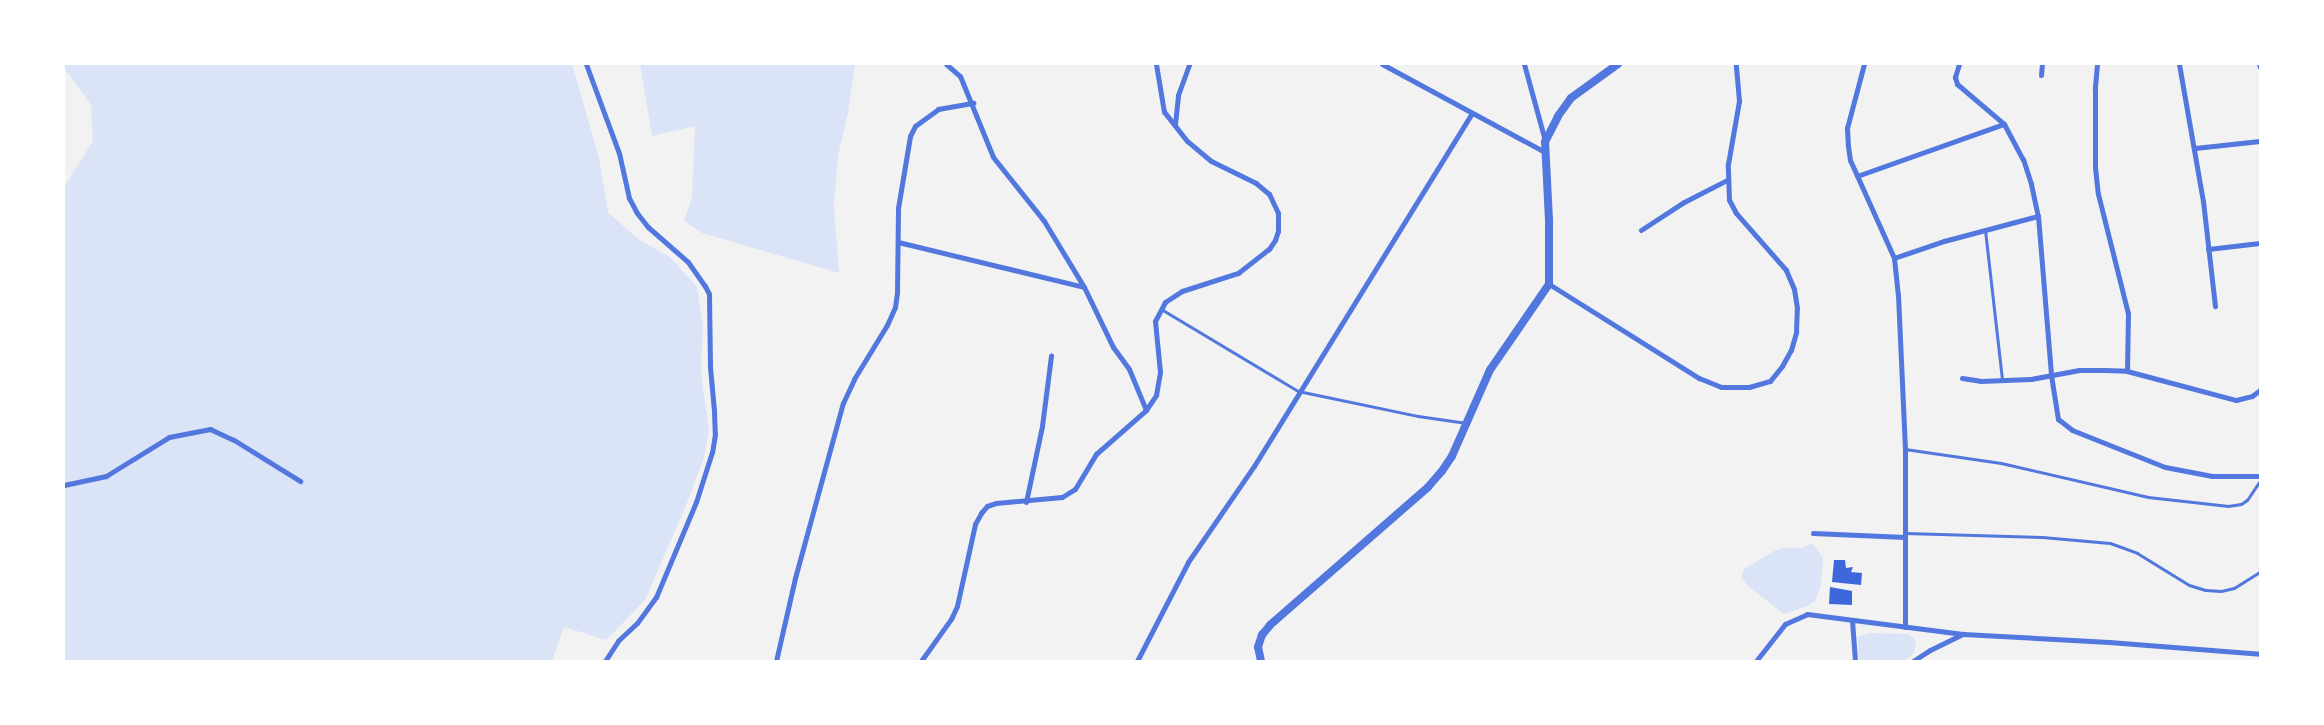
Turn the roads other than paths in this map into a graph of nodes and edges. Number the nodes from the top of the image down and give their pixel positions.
1 (586, 64) edge
2 (946, 64) edge
3 (1156, 64) edge
4 (1190, 64) edge
5 (1382, 64) edge
6 (1524, 64) edge
7 (1618, 64) edge
8 (1736, 64) edge
9 (1864, 64) edge
10 (1959, 64) edge
11 (2042, 64) edge
12 (2097, 64) edge
13 (2179, 64) edge
14 (2041, 75) dead end
15 (973, 103) junction
16 (1472, 113) junction
17 (1175, 124) junction
18 (2004, 124) junction
19 (2260, 140) edge
20 (1545, 142) junction
21 (2195, 148) junction
22 (1545, 152) junction
23 (1857, 176) junction
24 (1728, 180) junction
25 (2038, 216) junction
26 (1640, 230) dead end
27 (1984, 230) junction
28 (898, 242) junction
29 (2260, 243) edge
30 (2208, 249) junction
31 (1894, 258) junction
32 (1548, 284) junction
33 (1084, 287) junction
34 (2215, 306) dead end
35 (1161, 309) junction
36 (1051, 356) dead end
37 (2127, 371) junction
38 (2051, 375) junction
39 (1962, 378) dead end
40 (2002, 379) junction
41 (2260, 390) edge
42 (1298, 391) junction
43 (1146, 410) junction
44 (1467, 423) junction
45 (1905, 449) junction
46 (2260, 476) edge
47 (300, 481) dead end
48 (2260, 481) edge
49 (64, 485) edge
50 (1026, 502) junction
51 (1813, 533) dead end
52 (1905, 535) junction
53 (2260, 572) edge
54 (1852, 620) junction
55 (1905, 628) junction
56 (1963, 634) junction
57 (2260, 654) edge
58 (605, 661) edge
59 (776, 661) edge
60 (922, 661) edge
61 (1138, 661) edge
62 (1260, 661) edge
63 (1756, 661) edge
64 (1855, 661) edge
65 (1913, 661) edge

1 - 58 street
2 - 15 street
3 - 17 street
4 - 17 street
5 - 16 street
6 - 20 street
7 - 20 street
8 - 24 street
9 - 23 street
10 - 18 street
11 - 14 street
12 - 37 street
13 - 21 street
15 - 28 street
15 - 33 street
16 - 22 street
16 - 42 street
17 - 35 street
18 - 23 street
18 - 25 street
19 - 21 street
20 - 22 street
21 - 30 street
22 - 32 street
23 - 31 street
24 - 26 street
24 - 32 street
25 - 27 street
25 - 38 street
27 - 31 street
27 - 40 lane
28 - 33 street
28 - 59 street
29 - 30 street
30 - 34 street
31 - 45 street
32 - 44 street
33 - 43 street
35 - 42 lane
35 - 43 street
36 - 50 street
37 - 38 street
37 - 41 street
38 - 40 street
38 - 46 street
39 - 40 street
42 - 44 lane
42 - 61 street
43 - 50 street
44 - 62 street
45 - 48 lane
45 - 52 street
47 - 49 street
50 - 60 street
51 - 52 street
52 - 53 lane
52 - 55 street
54 - 55 street
54 - 63 street
54 - 64 street
55 - 56 street
56 - 57 street
56 - 65 street

